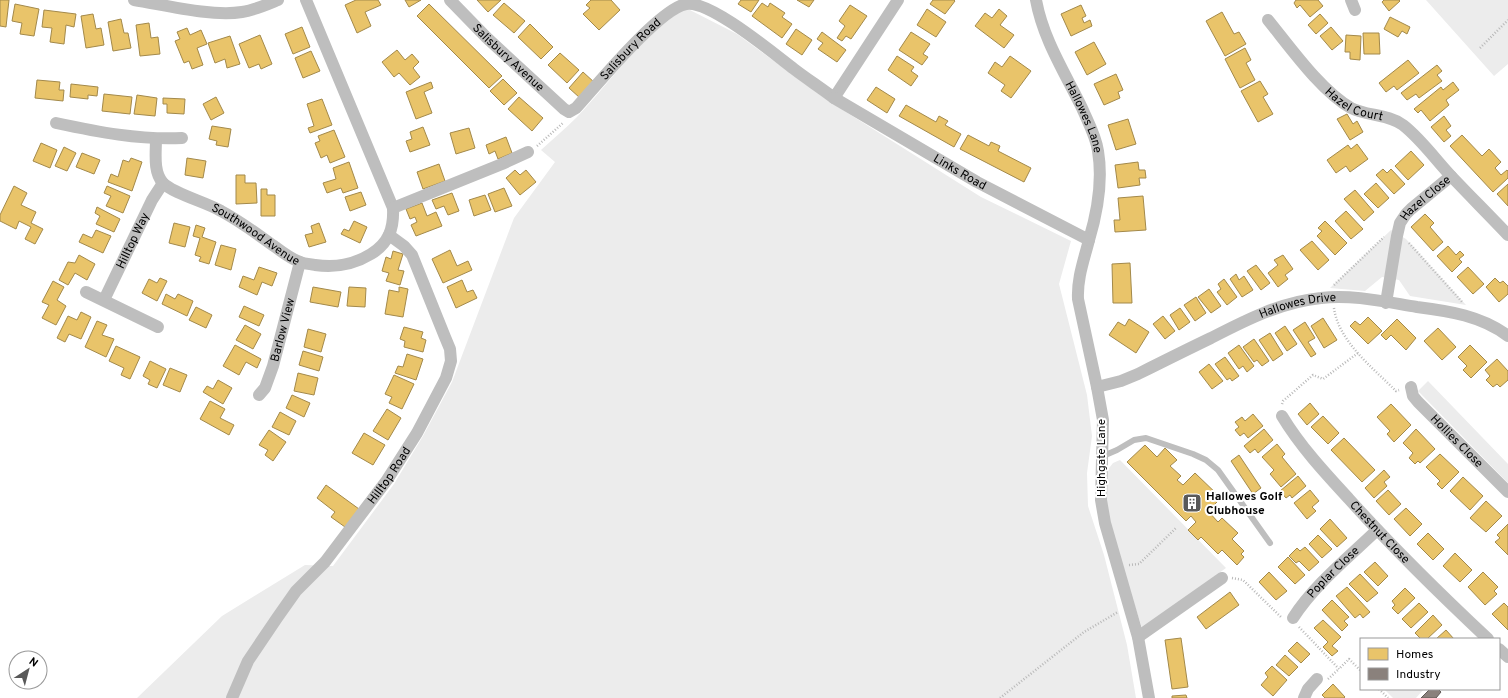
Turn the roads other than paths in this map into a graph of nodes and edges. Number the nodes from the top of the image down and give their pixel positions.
1 (138, 0) edge
2 (278, 0) edge
3 (306, 0) edge
4 (450, 0) edge
5 (898, 0) edge
6 (1036, 0) edge
7 (687, 2) edge
8 (1268, 20) dead end
9 (834, 98) junction
10 (569, 112) joint
11 (56, 123) dead end
12 (182, 138) dead end
13 (156, 139) junction
14 (528, 152) road end
15 (1451, 176) junction
16 (163, 183) junction
17 (393, 208) junction
18 (1508, 235) edge
19 (389, 236) junction
20 (1089, 240) junction
21 (300, 262) junction
22 (86, 292) dead end
23 (104, 300) junction
24 (1386, 302) junction
25 (158, 327) dead end
26 (1508, 336) edge
27 (1098, 386) junction
28 (1411, 388) road end
29 (259, 395) dead end
30 (1282, 416) road end
31 (1103, 456) junction
32 (1508, 492) edge
33 (1377, 530) junction
34 (1270, 543) dead end
35 (1222, 578) road end
36 (1293, 618) road end
37 (1138, 637) junction
38 (1487, 638) edge
39 (1500, 650) edge
40 (1508, 658) edge
41 (1317, 679) dead end
42 (232, 698) edge
43 (1148, 698) edge
44 (1304, 698) edge

1 - 2 street
3 - 17 street
4 - 10 street, Salisbury Avenue
5 - 9 street
6 - 20 street, Hallowes Lane
7 - 9 street, Salisbury Road
7 - 10 street, Salisbury Road
8 - 15 street, Hazel Court
9 - 20 street, Links Road
11 - 13 street
12 - 13 street
13 - 16 street
14 - 17 street
15 - 18 street, Hazel Close
15 - 24 street, Hazel Close
16 - 21 street, Southwood Avenue
16 - 23 street, Hilltop Way
17 - 19 street
19 - 21 street, Southwood Avenue
19 - 42 street, Hilltop Road
20 - 27 street, Highgate Lane
21 - 29 street, Barlow View
22 - 23 street
23 - 25 street
24 - 26 street, Hallowes Drive
24 - 27 street, Hallowes Drive
27 - 31 street, Highgate Lane
28 - 32 street, Hollies Close
30 - 33 street, Chestnut Close
31 - 34 lane
31 - 37 street, Highgate Lane
33 - 36 street, Poplar Close
33 - 38 street, Chestnut Close
35 - 37 street
37 - 43 street, Highgate Lane
39 - 40 street
41 - 44 street

